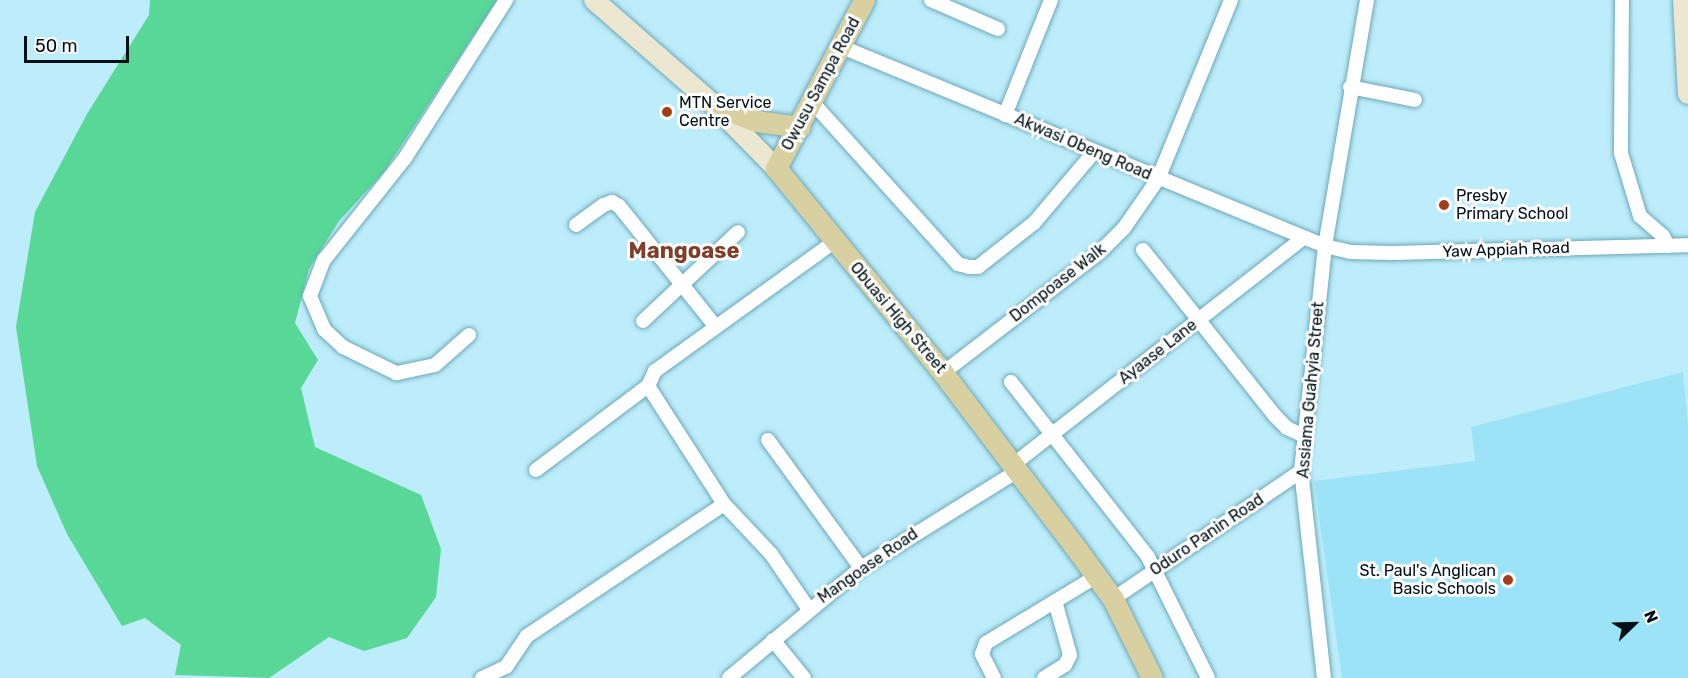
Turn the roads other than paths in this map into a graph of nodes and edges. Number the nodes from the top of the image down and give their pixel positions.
1 (506, 0) edge
2 (594, 0) edge
3 (864, 0) edge
4 (931, 0) edge
5 (1051, 0) edge
6 (1231, 0) edge
7 (1366, 0) edge
8 (1622, 0) edge
9 (1683, 0) edge
10 (998, 29) dead end
11 (842, 47) junction
12 (1350, 87) junction
13 (1688, 94) edge
14 (1415, 100) dead end
15 (813, 103) junction
16 (714, 105) junction
17 (1005, 115) junction
18 (800, 127) junction
19 (1094, 152) junction
20 (776, 168) junction
21 (1158, 179) junction
22 (576, 225) dead end
23 (738, 232) dead end
24 (1302, 239) junction
25 (834, 242) junction
26 (1688, 245) edge
27 (1325, 246) junction
28 (1668, 246) junction
29 (1143, 250) dead end
30 (682, 284) junction
31 (1199, 319) junction
32 (643, 321) dead end
33 (716, 327) junction
34 (469, 335) dead end
35 (943, 373) junction
36 (1011, 382) dead end
37 (648, 386) junction
38 (1052, 435) junction
39 (1304, 436) junction
40 (768, 440) dead end
41 (1017, 467) junction
42 (536, 470) dead end
43 (1301, 471) junction
44 (724, 504) junction
45 (861, 568) junction
46 (1156, 570) junction
47 (1097, 576) junction
48 (1113, 599) junction
49 (1055, 601) junction
50 (808, 608) junction
51 (773, 640) junction
52 (482, 678) edge
53 (729, 678) edge
54 (804, 678) edge
55 (994, 678) edge
56 (1044, 678) edge
57 (1152, 678) edge
58 (1208, 678) edge
59 (1324, 678) edge

1 - 34 street
2 - 16 street, Obuasi High Street
3 - 11 main road, Owusu Sampa Road
4 - 10 street
5 - 17 street
6 - 21 street, Dompoase Walk
7 - 12 street, Assiama Guahyia Street
8 - 28 street
9 - 13 street
11 - 15 main road, Owusu Sampa Road
11 - 17 street, Akwasi Obeng Road
12 - 14 street
12 - 27 street, Assiama Guahyia Street
15 - 18 main road, Owusu Sampa Road
15 - 19 street
16 - 18 main road
16 - 20 street, Obuasi High Street
17 - 19 street, Akwasi Obeng Road
18 - 20 main road, Owusu Sampa Road
19 - 21 street, Akwasi Obeng Road
20 - 25 main road, Obuasi High Street
21 - 24 street, Akwasi Obeng Road
21 - 35 street, Dompoase Walk
22 - 30 street
23 - 30 street
24 - 27 street, Akwasi Obeng Road
24 - 31 street, Ayaase Lane
25 - 33 street
25 - 35 main road, Obuasi High Street
26 - 28 street, Yaw Appiah Road
27 - 28 street, Yaw Appiah Road
27 - 39 street, Assiama Guahyia Street
29 - 31 street
30 - 32 street
30 - 33 street
31 - 38 street, Ayaase Lane
31 - 39 street
33 - 37 street
35 - 41 main road, Obuasi High Street
36 - 38 street
37 - 42 street
37 - 44 street
38 - 41 street, Ayaase Lane
38 - 46 street
39 - 43 street, Assiama Guahyia Street
40 - 45 street
41 - 45 street, Mangoase Road
41 - 47 main road, Obuasi High Street
43 - 46 street, Oduro Panin Road
43 - 59 street, Assiama Guahyia Street
44 - 50 street
44 - 52 street
45 - 50 street, Mangoase Road
46 - 48 street, Oduro Panin Road
46 - 58 street
47 - 48 main road, Obuasi High Street
47 - 49 street
48 - 57 main road, Obuasi High Street
49 - 55 street
49 - 56 street
50 - 51 street, Mangoase Road
51 - 53 street, Mangoase Road
51 - 54 street

